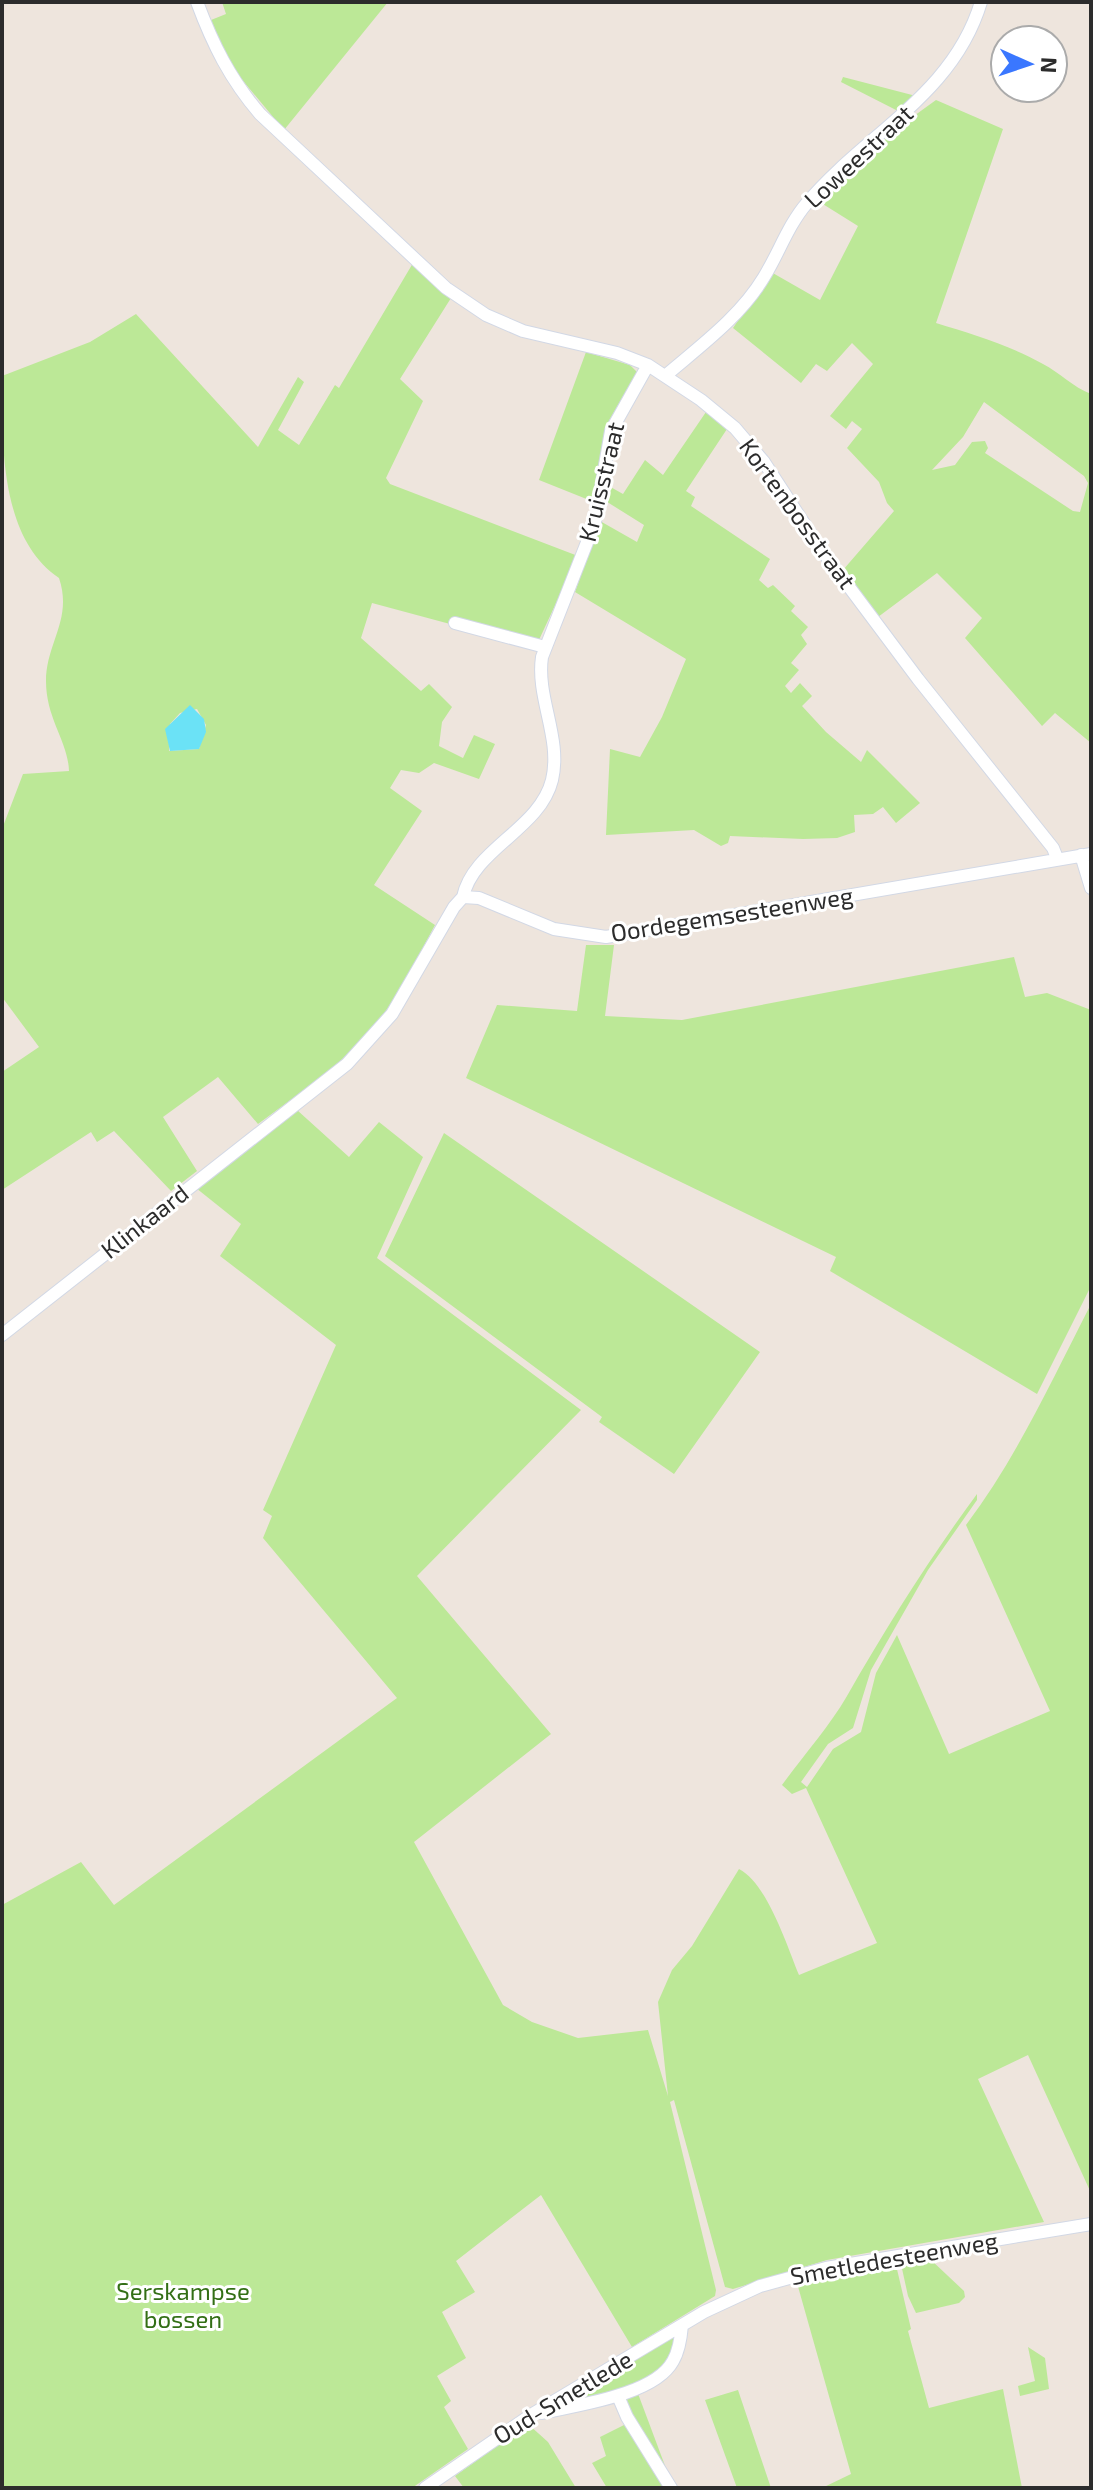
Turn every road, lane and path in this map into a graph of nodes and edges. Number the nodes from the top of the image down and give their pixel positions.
1 (197, 2) edge
2 (981, 2) edge
3 (648, 365) junction
4 (665, 376) junction
5 (455, 623) dead end
6 (545, 647) junction
7 (1086, 854) edge
8 (1057, 858) junction
9 (1091, 888) edge
10 (463, 897) junction
11 (2, 1335) edge
12 (1091, 2224) edge
13 (704, 2312) joint
14 (682, 2325) junction
15 (618, 2396) junction
16 (531, 2415) junction
17 (425, 2488) edge
18 (671, 2488) edge

1 - 3 street, Kortenbosstraat
2 - 4 street, Loweestraat
3 - 4 street, Kortenbosstraat
3 - 6 street, Kruisstraat
4 - 8 street, Kortenbosstraat
5 - 6 street
6 - 10 street, Kruisstraat
7 - 8 street, Oordegemsesteenweg
7 - 9 street
8 - 10 street, Oordegemsesteenweg
10 - 11 street, Klinkaard
12 - 13 street, Smetledesteenweg
13 - 14 street, Oud-Smetlede
14 - 15 street
14 - 16 street, Oud-Smetlede
15 - 16 street
15 - 18 street
16 - 17 street, Oud-Smetlede

